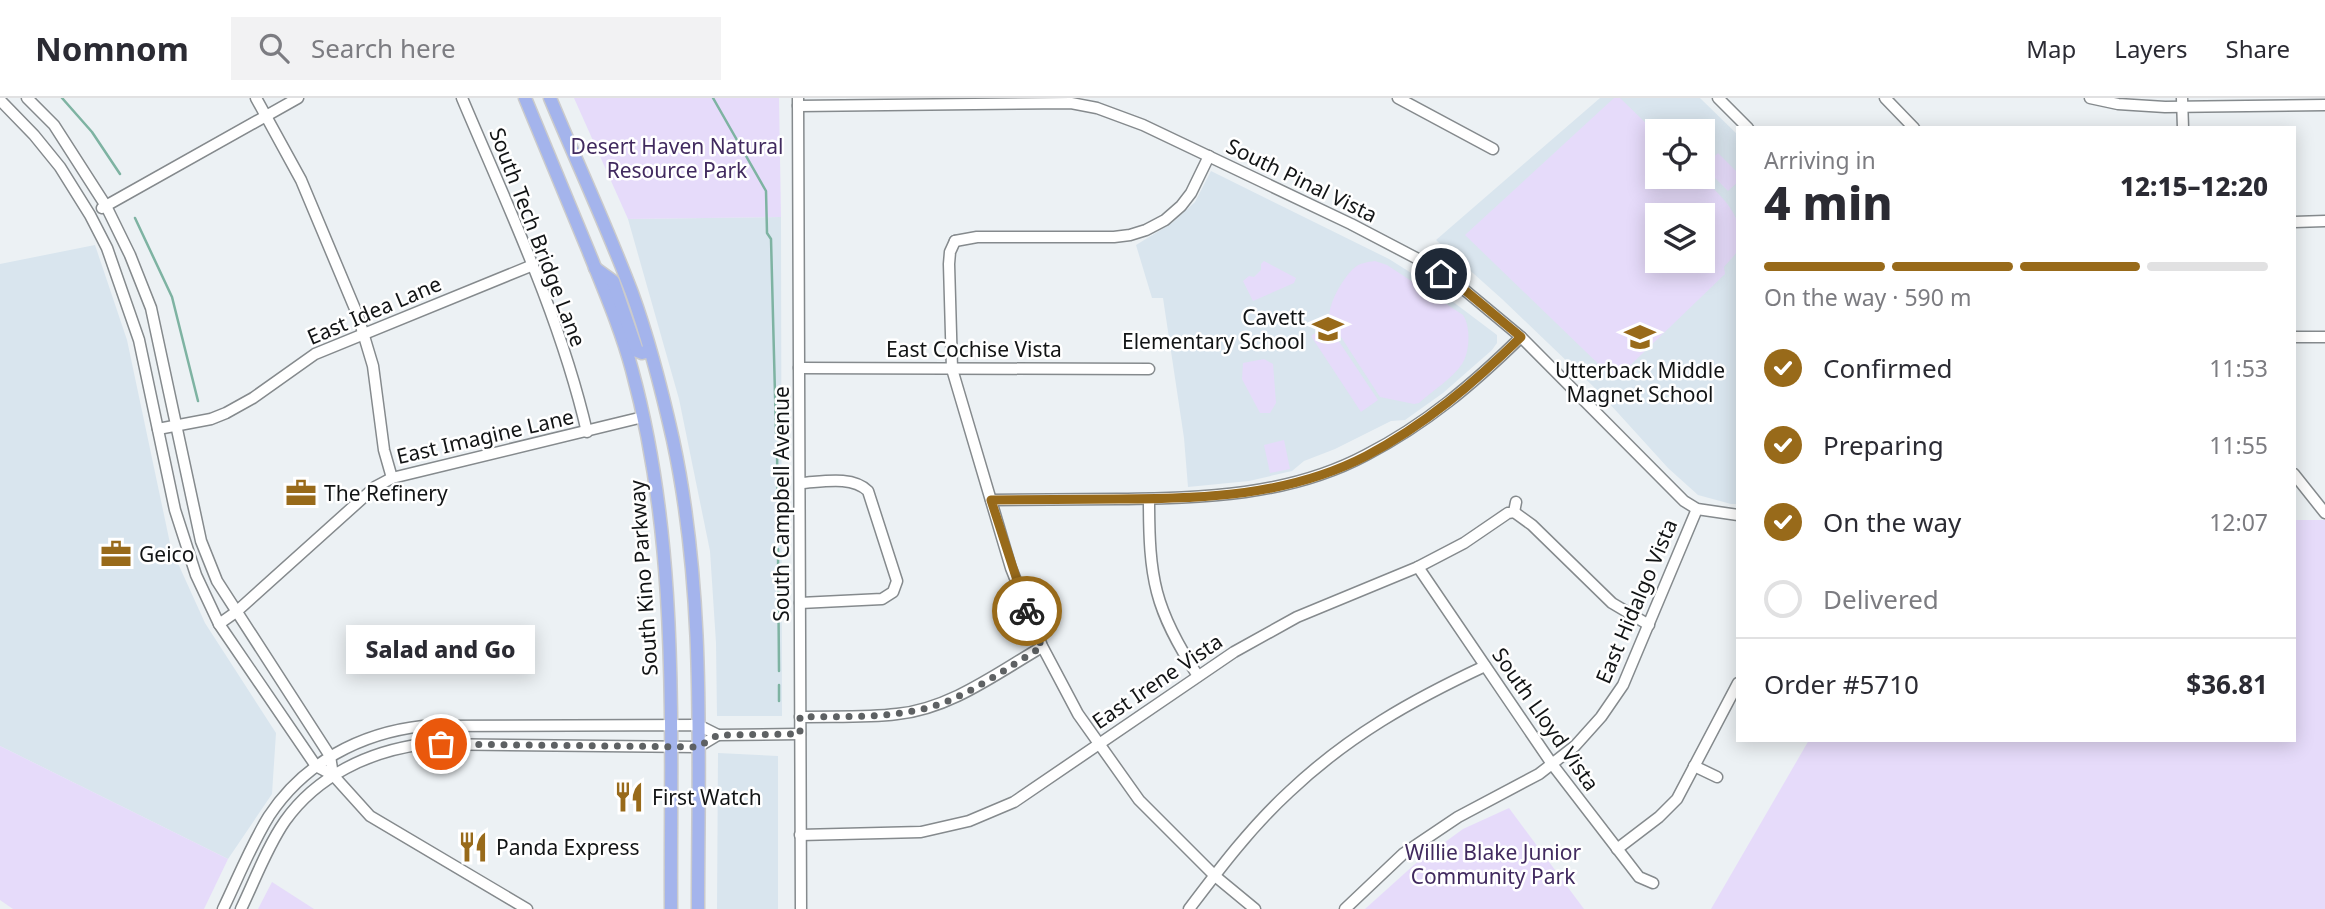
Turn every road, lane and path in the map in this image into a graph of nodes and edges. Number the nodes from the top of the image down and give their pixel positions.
1 (27, 98) edge
2 (256, 98) edge
3 (298, 98) edge
4 (461, 98) edge
5 (525, 98) edge
6 (550, 98) edge
7 (1398, 98) edge
8 (1718, 98) edge
9 (1885, 98) edge
10 (2090, 98) edge
11 (0, 100) edge
12 (798, 102) edge
13 (1082, 102) edge
14 (2182, 102) edge
15 (2325, 105) edge
16 (267, 115) junction
17 (1746, 126) edge
18 (1912, 126) edge
19 (2183, 126) edge
20 (1493, 149) dead end
21 (1209, 156) junction
22 (106, 206) junction
23 (90, 215) junction
24 (2325, 221) edge
25 (2296, 222) edge
26 (533, 265) junction
27 (595, 268) junction
28 (363, 334) junction
29 (1521, 337) junction
30 (2296, 337) edge
31 (2325, 337) edge
32 (650, 351) junction
33 (799, 368) junction
34 (952, 369) junction
35 (1149, 369) dead end
36 (643, 417) junction
37 (175, 426) junction
38 (158, 429) junction
39 (587, 432) junction
40 (2296, 477) edge
41 (392, 478) junction
42 (801, 483) junction
43 (1149, 499) junction
44 (991, 500) junction
45 (1697, 509) junction
46 (2325, 513) edge
47 (1736, 515) edge
48 (1418, 567) junction
49 (800, 603) junction
50 (236, 612) junction
51 (219, 624) junction
52 (1649, 625) junction
53 (1042, 647) junction
54 (1485, 666) junction
55 (1198, 676) junction
56 (1736, 686) edge
57 (800, 717) junction
58 (671, 725) junction
59 (698, 725) junction
60 (800, 734) junction
61 (718, 735) junction
62 (1097, 744) junction
63 (671, 746) junction
64 (698, 747) junction
65 (330, 756) junction
66 (1552, 764) junction
67 (316, 766) junction
68 (1694, 766) junction
69 (334, 775) junction
70 (1717, 777) dead end
71 (800, 835) junction
72 (1618, 849) junction
73 (1215, 876) junction
74 (1653, 883) dead end
75 (223, 909) edge
76 (241, 909) edge
77 (527, 909) edge
78 (671, 909) edge
79 (698, 909) edge
80 (801, 909) edge
81 (1189, 909) edge
82 (1255, 909) edge
83 (1345, 909) edge

1 - 22 street
2 - 16 street
3 - 16 street
4 - 26 street, South Tech Bridge Lane
5 - 27 main road, South Kino Parkway
6 - 32 main road, South Kino Parkway
7 - 20 street
8 - 17 street
9 - 18 street
10 - 14 street
11 - 23 street
12 - 13 street, South Pinal Vista
12 - 33 street, South Campbell Avenue
13 - 21 street, South Pinal Vista
14 - 15 street
14 - 19 street
16 - 22 street
16 - 28 street
21 - 29 street, South Pinal Vista
21 - 34 street
22 - 23 street
22 - 37 street
23 - 38 street
24 - 25 street
26 - 28 street, East Idea Lane
26 - 39 street, South Tech Bridge Lane
27 - 32 main road
27 - 36 main road, South Kino Parkway
28 - 37 street, East Idea Lane
28 - 41 street
29 - 43 street
29 - 45 street, South Pinal Vista
30 - 31 street
32 - 59 main road, South Kino Parkway
33 - 34 street, East Cochise Vista
33 - 42 street, South Campbell Avenue
34 - 35 street, East Cochise Vista
34 - 44 street
36 - 39 street, East Imagine Lane
36 - 58 main road, South Kino Parkway
37 - 38 street, East Idea Lane
37 - 50 street
38 - 51 street
39 - 41 street, East Imagine Lane
40 - 46 street
41 - 50 street, East Imagine Lane
42 - 49 street, South Campbell Avenue
42 - 49 street
43 - 44 street
43 - 55 street
44 - 53 street
45 - 47 street
45 - 52 street, East Hidalgo Vista
48 - 52 street, East Irene Vista
48 - 54 street, South Lloyd Vista
48 - 55 street, East Irene Vista
49 - 57 street, South Campbell Avenue
50 - 51 street, East Imagine Lane
50 - 65 street
51 - 67 street
52 - 66 street, East Hidalgo Vista
53 - 57 street
53 - 62 street
54 - 66 street, South Lloyd Vista
54 - 73 street
55 - 62 street, East Irene Vista
56 - 68 street
57 - 60 street, South Campbell Avenue
58 - 59 street
58 - 63 main road, South Kino Parkway
58 - 65 street
59 - 61 street
59 - 64 main road, South Kino Parkway
60 - 61 street
60 - 71 street, South Campbell Avenue
61 - 64 street
62 - 71 street, East Irene Vista
62 - 73 street
63 - 64 street
63 - 69 street
63 - 78 main road, South Kino Parkway
64 - 79 main road, South Kino Parkway
65 - 67 street
65 - 69 street
66 - 72 street, South Lloyd Vista
66 - 83 street, East Hidalgo Vista
67 - 69 street
67 - 75 street
68 - 70 street
68 - 72 street
69 - 76 street
69 - 77 street
71 - 80 street, South Campbell Avenue
72 - 74 street, South Lloyd Vista
73 - 81 street
73 - 82 street

